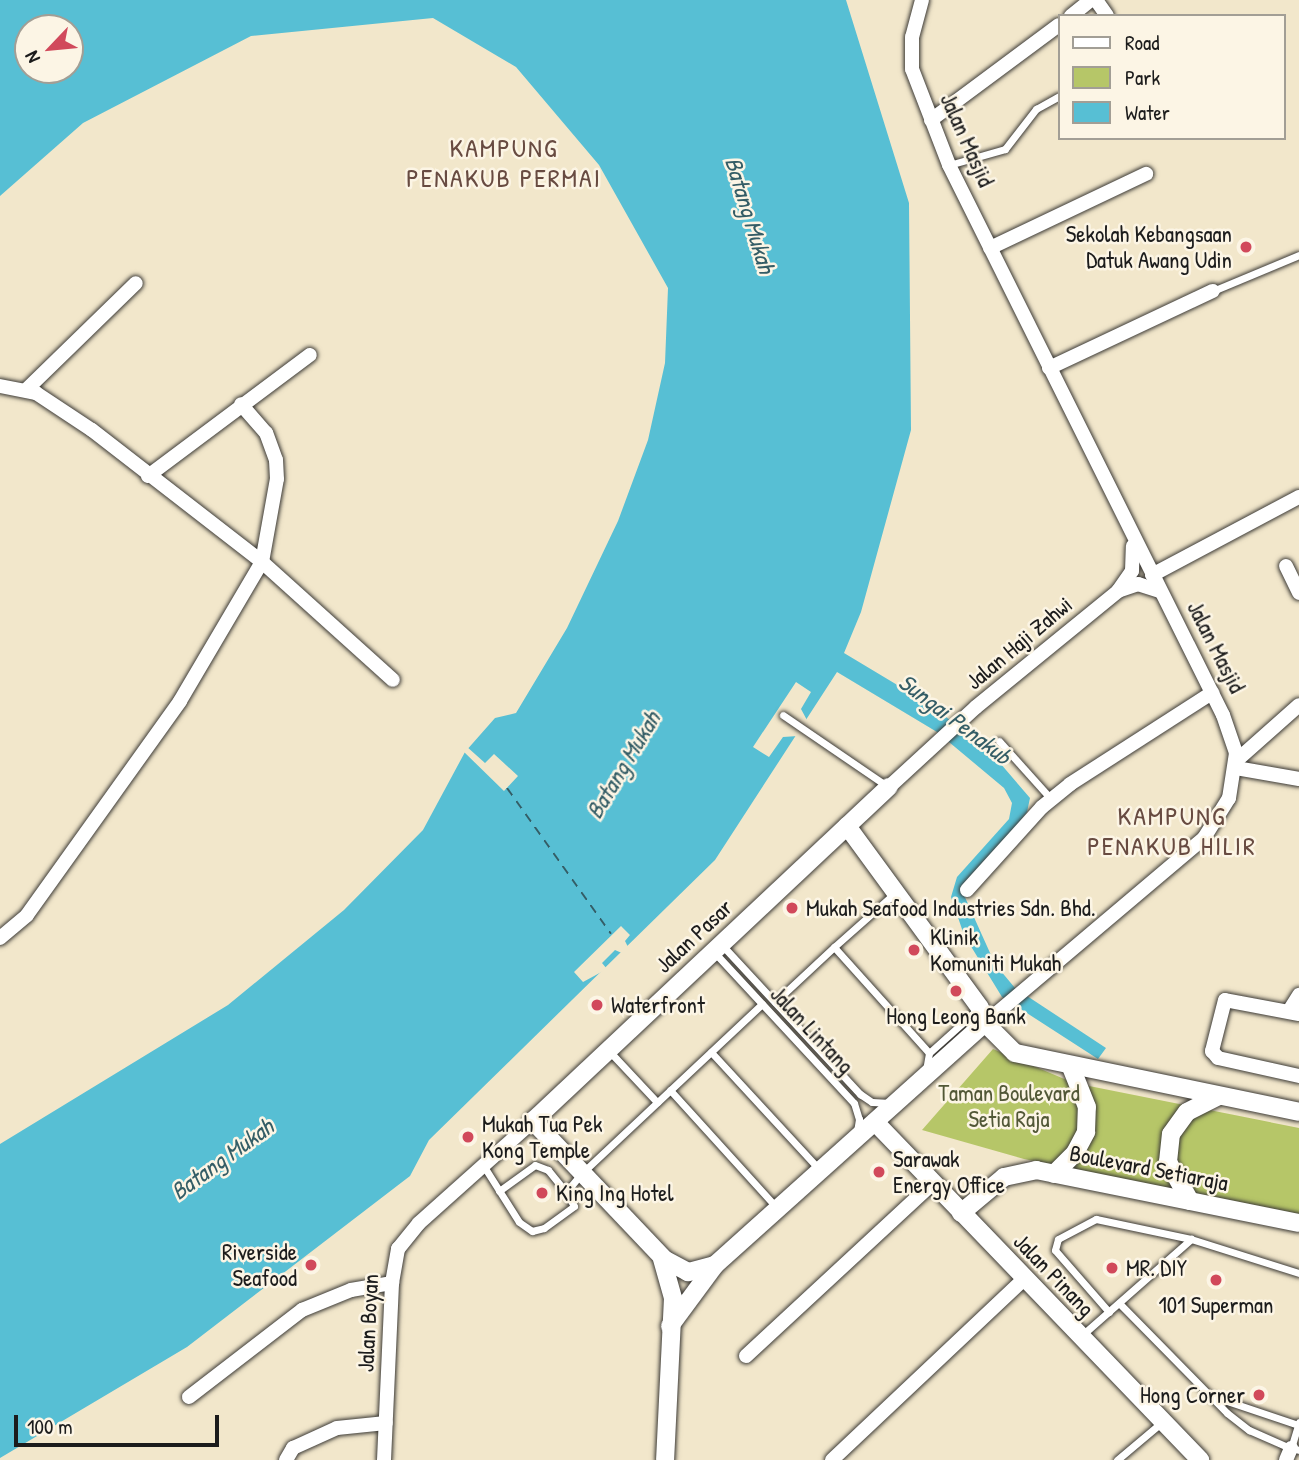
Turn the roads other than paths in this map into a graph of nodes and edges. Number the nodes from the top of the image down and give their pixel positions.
1 (922, 0) edge
2 (1094, 0) edge
3 (1074, 14) edge
4 (1105, 14) edge
5 (1058, 25) edge
6 (1058, 97) edge
7 (931, 120) junction
8 (949, 165) junction
9 (1146, 174) dead end
10 (990, 248) junction
11 (1299, 255) edge
12 (136, 283) dead end
13 (1213, 291) joint
14 (310, 355) dead end
15 (1049, 368) junction
16 (0, 386) edge
17 (26, 390) junction
18 (241, 404) junction
19 (148, 476) junction
20 (1299, 497) edge
21 (1131, 534) junction
22 (262, 562) junction
23 (1286, 566) dead end
24 (1152, 575) junction
25 (1118, 591) junction
26 (1160, 591) junction
27 (1299, 593) edge
28 (393, 680) dead end
29 (1212, 693) junction
30 (1299, 705) edge
31 (783, 715) dead end
32 (999, 741) dead end
33 (1236, 764) junction
34 (1299, 779) edge
35 (889, 788) junction
36 (1051, 800) junction
37 (847, 826) junction
38 (967, 890) dead end
39 (894, 894) junction
40 (0, 938) edge
41 (834, 947) junction
42 (717, 948) junction
43 (1299, 995) edge
44 (775, 1002) junction
45 (762, 1004) junction
46 (1294, 1013) edge
47 (988, 1014) junction
48 (609, 1051) junction
49 (711, 1052) junction
50 (929, 1053) junction
51 (1071, 1067) junction
52 (1299, 1076) edge
53 (923, 1079) junction
54 (670, 1090) junction
55 (1218, 1096) junction
56 (657, 1102) junction
57 (897, 1102) junction
58 (1299, 1112) edge
59 (533, 1121) junction
60 (875, 1122) junction
61 (852, 1143) junction
62 (483, 1165) junction
63 (820, 1171) junction
64 (582, 1172) junction
65 (1054, 1174) junction
66 (933, 1183) junction
67 (499, 1191) junction
68 (566, 1192) junction
69 (1190, 1201) junction
70 (778, 1209) junction
71 (961, 1213) junction
72 (1299, 1223) edge
73 (1191, 1239) junction
74 (658, 1253) junction
75 (715, 1265) junction
76 (1299, 1273) edge
77 (1024, 1279) junction
78 (392, 1283) junction
79 (1119, 1303) junction
80 (1110, 1312) junction
81 (670, 1326) junction
82 (1080, 1337) junction
83 (746, 1356) dead end
84 (1208, 1395) junction
85 (189, 1397) dead end
86 (386, 1423) junction
87 (1161, 1423) junction
88 (1298, 1423) edge
89 (1292, 1453) edge
90 (286, 1460) edge
91 (384, 1460) edge
92 (665, 1460) edge
93 (832, 1460) edge
94 (1116, 1460) edge
95 (1200, 1460) edge

1 - 7 street, Jalan Masjid
2 - 3 street
2 - 4 street
5 - 7 street
6 - 8 lane
7 - 8 street, Jalan Masjid
8 - 10 street, Jalan Masjid
9 - 10 street
10 - 15 street, Jalan Masjid
11 - 13 lane
12 - 17 street
13 - 15 street
14 - 18 street
15 - 21 street, Jalan Masjid
16 - 17 street
17 - 19 street
18 - 19 street
18 - 22 street
19 - 22 street
20 - 24 street
21 - 24 street, Jalan Masjid
21 - 25 street, Jalan Haji Zahwi
22 - 28 street
22 - 40 street
23 - 27 street
24 - 26 street, Jalan Masjid
25 - 26 street
25 - 35 street, Jalan Haji Zahwi
26 - 29 street, Jalan Masjid
29 - 33 street, Jalan Masjid
29 - 36 street
30 - 33 street
31 - 35 lane
32 - 36 lane
33 - 34 street
33 - 47 street
35 - 37 street, Jalan Pasar
36 - 38 street
37 - 39 street
37 - 42 street, Jalan Pasar
39 - 41 lane
39 - 47 street
41 - 44 lane
41 - 50 lane
42 - 44 lane, Jalan Lintang
42 - 45 lane, Jalan Lintang
42 - 48 street, Jalan Pasar
43 - 46 street
44 - 57 lane, Jalan Lintang
45 - 49 lane
45 - 61 lane, Jalan Lintang
46 - 52 street
47 - 50 lane
47 - 51 street
47 - 53 street
48 - 56 lane
48 - 59 street, Jalan Pasar
49 - 54 lane
49 - 63 lane
50 - 53 lane
51 - 55 street
51 - 65 street
53 - 57 street
54 - 56 lane
54 - 70 lane
55 - 58 street
55 - 69 street
56 - 64 lane
57 - 60 street
59 - 62 street, Jalan Boyan
59 - 64 street
60 - 61 street
60 - 66 street, Jalan Pinang
61 - 63 street
62 - 67 lane
62 - 78 street, Jalan Boyan
63 - 70 street
64 - 68 lane
64 - 74 street
65 - 69 street, Boulevard Setiaraja
65 - 71 street, Boulevard Setiaraja
66 - 71 street, Jalan Pinang
66 - 83 street
67 - 68 lane
67 - 68 lane
69 - 72 street, Boulevard Setiaraja
70 - 75 street
71 - 77 street, Jalan Pinang
73 - 76 lane
73 - 79 lane
73 - 80 lane
74 - 75 street
74 - 81 street
75 - 81 street
77 - 82 street, Jalan Pinang
77 - 93 street
78 - 85 street
78 - 86 street, Jalan Boyan
79 - 80 lane
79 - 84 lane
80 - 82 lane
81 - 92 street
82 - 87 street, Jalan Pinang
84 - 88 lane
84 - 89 lane
86 - 90 street
86 - 91 street, Jalan Boyan
87 - 94 lane
87 - 95 street, Jalan Pinang
88 - 89 lane

